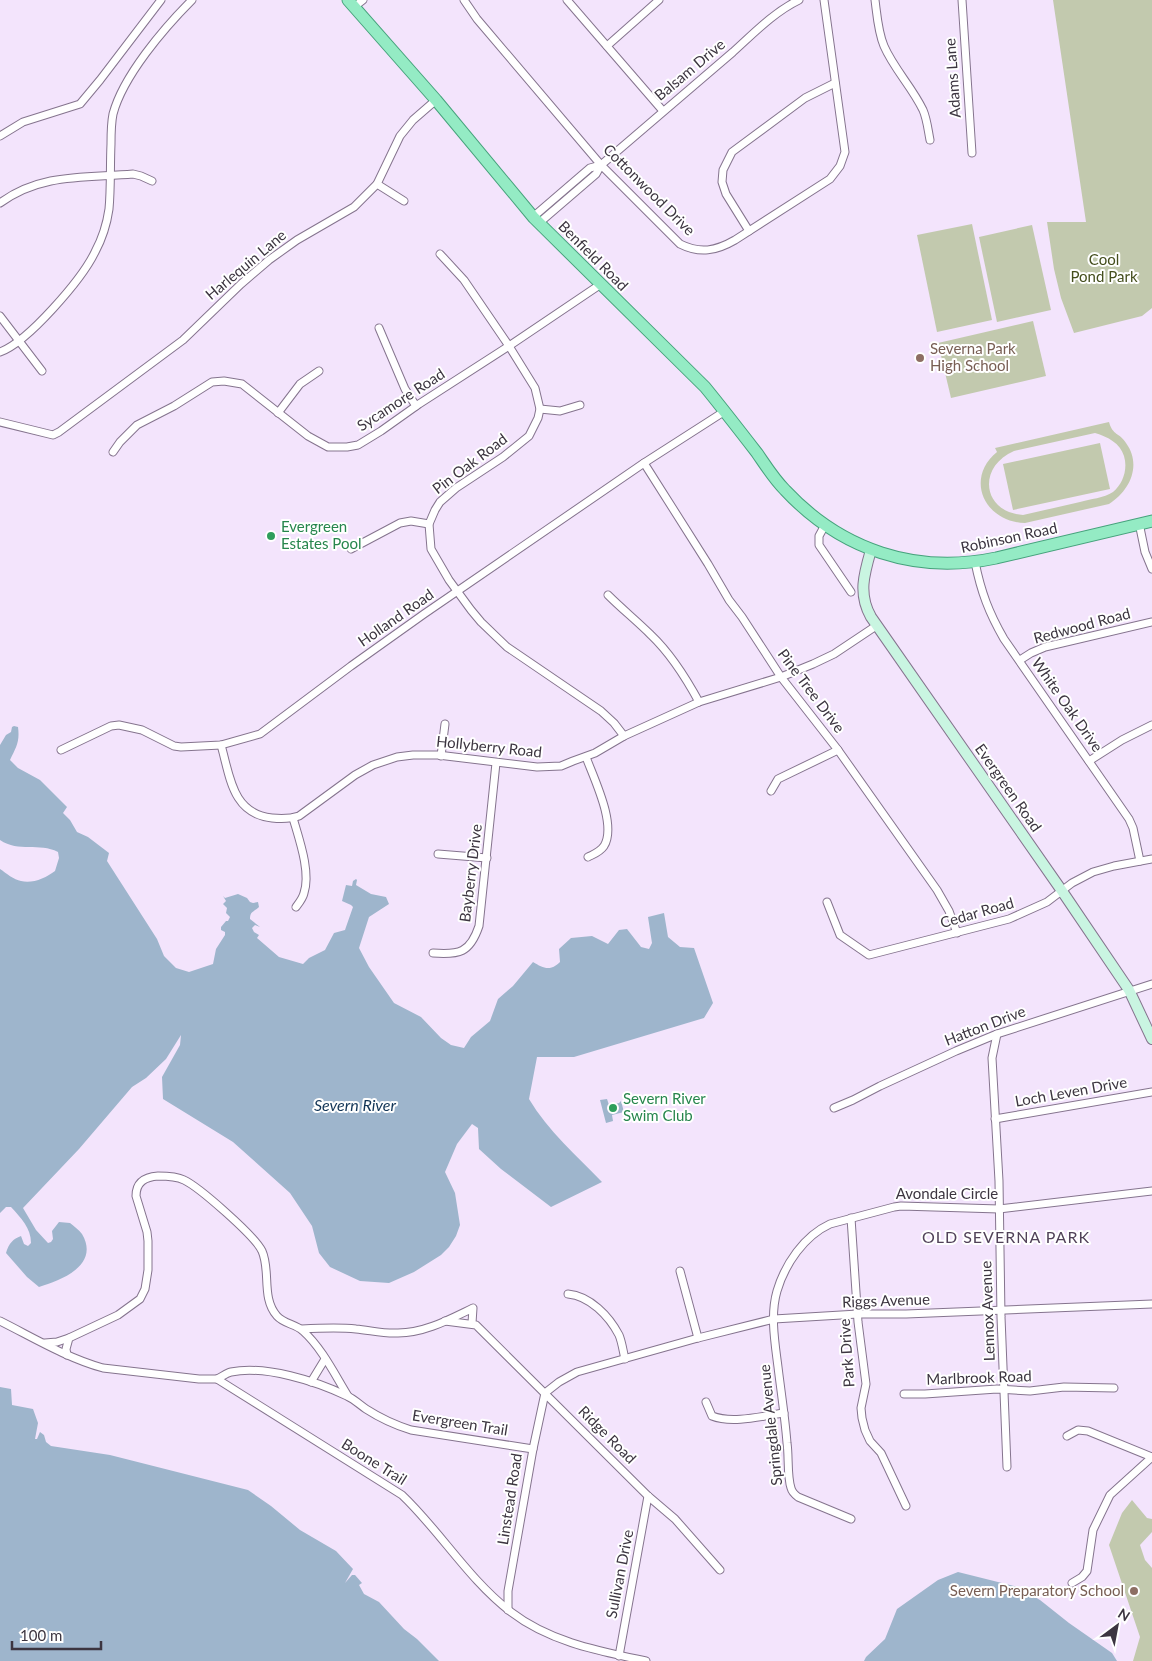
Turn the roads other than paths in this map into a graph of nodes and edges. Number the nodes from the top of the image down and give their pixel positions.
1 (161, 0) edge
2 (464, 0) edge
3 (567, 0) edge
4 (660, 0) edge
5 (799, 0) edge
6 (824, 0) edge
7 (875, 0) edge
8 (962, 0) edge
9 (188, 1) edge
10 (355, 2) edge
11 (607, 46) junction
12 (835, 84) junction
13 (436, 100) junction
14 (663, 111) junction
15 (0, 136) edge
16 (930, 140) dead end
17 (972, 153) dead end
18 (602, 165) junction
19 (110, 176) junction
20 (152, 181) dead end
21 (377, 184) junction
22 (404, 201) dead end
23 (0, 203) edge
24 (536, 220) junction
25 (749, 230) junction
26 (440, 254) dead end
27 (601, 284) junction
28 (0, 316) edge
29 (378, 328) dead end
30 (19, 341) junction
31 (509, 346) junction
32 (0, 352) edge
33 (42, 371) dead end
34 (319, 371) dead end
35 (580, 405) dead end
36 (416, 406) junction
37 (540, 409) junction
38 (725, 411) junction
39 (278, 413) junction
40 (0, 422) edge
41 (112, 452) dead end
42 (644, 463) junction
43 (1152, 521) edge
44 (1139, 523) junction
45 (429, 524) junction
46 (825, 525) junction
47 (351, 549) dead end
48 (870, 550) junction
49 (975, 562) junction
50 (1152, 569) edge
51 (458, 592) junction
52 (851, 592) dead end
53 (608, 595) dead end
54 (1152, 622) edge
55 (876, 626) junction
56 (1020, 660) junction
57 (781, 677) junction
58 (699, 702) junction
59 (445, 724) dead end
60 (1152, 725) edge
61 (624, 736) junction
62 (221, 745) junction
63 (61, 750) dead end
64 (838, 750) junction
65 (441, 756) junction
66 (586, 757) junction
67 (1089, 761) junction
68 (496, 762) junction
69 (771, 791) dead end
70 (293, 818) junction
71 (438, 854) dead end
72 (487, 858) junction
73 (588, 858) dead end
74 (1152, 859) edge
75 (1140, 861) junction
76 (1062, 891) junction
77 (827, 902) dead end
78 (296, 907) dead end
79 (958, 933) junction
80 (433, 953) dead end
81 (1152, 984) edge
82 (1129, 990) junction
83 (997, 1034) junction
84 (1152, 1039) edge
85 (1152, 1092) edge
86 (834, 1108) dead end
87 (995, 1119) junction
88 (1152, 1191) edge
89 (999, 1209) junction
90 (851, 1218) junction
91 (680, 1271) dead end
92 (568, 1294) dead end
93 (1152, 1304) edge
94 (1002, 1310) junction
95 (858, 1314) junction
96 (774, 1319) junction
97 (0, 1321) edge
98 (445, 1321) junction
99 (472, 1323) junction
100 (319, 1328) junction
101 (302, 1329) junction
102 (69, 1338) junction
103 (698, 1338) junction
104 (45, 1343) junction
105 (315, 1344) junction
106 (67, 1355) junction
107 (325, 1359) junction
108 (625, 1359) junction
109 (217, 1379) junction
110 (311, 1382) junction
111 (1114, 1388) dead end
112 (1005, 1390) junction
113 (545, 1393) junction
114 (904, 1394) dead end
115 (348, 1396) junction
116 (706, 1402) dead end
117 (784, 1413) junction
118 (1067, 1436) dead end
119 (533, 1449) junction
120 (1152, 1457) edge
121 (1007, 1467) dead end
122 (648, 1496) junction
123 (906, 1506) dead end
124 (851, 1519) dead end
125 (720, 1570) dead end
126 (1072, 1583) dead end
127 (508, 1610) junction
128 (619, 1656) junction
129 (646, 1661) edge

1 - 15 street
2 - 18 street, Cottonwood Drive
3 - 11 street
4 - 11 street
5 - 14 street, Balsam Drive
6 - 12 street, Cottonwood Drive
7 - 16 street
8 - 17 street, Adams Lane
9 - 19 street
10 - 13 main road, Benfield Road
11 - 14 street
12 - 25 street, Cottonwood Drive
12 - 25 street
13 - 21 street, Harlequin Lane
13 - 24 main road, Benfield Road
14 - 18 street, Balsam Drive
18 - 24 street, Balsam Drive
18 - 25 street, Cottonwood Drive
19 - 20 street
19 - 23 street
19 - 30 street
21 - 22 street
21 - 40 street, Harlequin Lane
24 - 27 main road, Benfield Road
26 - 31 street
27 - 31 street, Sycamore Road
27 - 38 main road, Benfield Road
28 - 30 street
29 - 36 street
30 - 32 street
30 - 33 street
31 - 36 street, Sycamore Road
31 - 37 street
34 - 39 street
35 - 37 street
36 - 39 street, Sycamore Road
37 - 45 street, Pin Oak Road
38 - 42 street, Holland Road
38 - 46 main road, Benfield Road
39 - 41 street, Sycamore Road
42 - 51 street, Holland Road
42 - 57 street, Pine Tree Drive
43 - 44 main road, Robinson Road
44 - 49 main road, Robinson Road
44 - 50 street
45 - 47 street
45 - 51 street
46 - 48 main road, Benfield Road
46 - 52 street
48 - 49 main road, Robinson Road
48 - 55 street, Evergreen Road
49 - 56 street, White Oak Drive
51 - 61 street
51 - 62 street, Holland Road
53 - 58 street
54 - 56 street, Redwood Road
55 - 57 street, Hollyberry Road
55 - 76 street, Evergreen Road
56 - 67 street, White Oak Drive
57 - 58 street, Hollyberry Road
57 - 64 street, Pine Tree Drive
58 - 61 street, Hollyberry Road
59 - 65 street
60 - 67 street
61 - 66 street, Hollyberry Road
62 - 63 street, Holland Road
62 - 70 street
64 - 69 street
64 - 79 street, Pine Tree Drive
65 - 68 street, Hollyberry Road
65 - 70 street, Hollyberry Road
66 - 68 street, Hollyberry Road
66 - 73 street
67 - 75 street, White Oak Drive
68 - 72 street, Bayberry Drive
70 - 78 street
71 - 72 street
72 - 80 street, Bayberry Drive
74 - 75 street, Cedar Road
75 - 76 street, Cedar Road
76 - 79 street, Cedar Road
76 - 82 street, Evergreen Road
77 - 79 street, Cedar Road
81 - 82 street, Hatton Drive
82 - 83 street, Hatton Drive
82 - 84 street, Evergreen Road
83 - 86 street, Hatton Drive
83 - 87 street, Lennox Avenue
85 - 87 street, Loch Leven Drive
87 - 89 street, Lennox Avenue
88 - 89 street, Avondale Circle
89 - 90 street, Avondale Circle
89 - 94 street, Lennox Avenue
90 - 95 street, Park Drive
90 - 96 street, Avondale Circle
91 - 103 street
92 - 108 street
93 - 94 street, Riggs Avenue
94 - 95 street, Riggs Avenue
94 - 112 street, Lennox Avenue
95 - 96 street, Riggs Avenue
95 - 123 street, Park Drive
96 - 103 street, Riggs Avenue
96 - 117 street, Springdale Avenue
97 - 104 street
98 - 99 street
98 - 99 street
98 - 100 street
99 - 113 street, Ridge Road
100 - 101 street
100 - 105 street
101 - 102 street
101 - 105 street
102 - 104 street
102 - 106 street
103 - 108 street, Riggs Avenue
104 - 106 street
105 - 107 street
106 - 109 street
107 - 110 street
107 - 115 street
108 - 113 street, Riggs Avenue
109 - 110 street, Evergreen Trail
109 - 127 street, Boone Trail
110 - 115 street, Evergreen Trail
111 - 112 street, Marlbrook Road
112 - 114 street, Marlbrook Road
112 - 121 street, Lennox Avenue
113 - 119 street, Linstead Road
113 - 122 street, Ridge Road
115 - 119 street, Evergreen Trail
116 - 117 street
117 - 124 street, Springdale Avenue
118 - 120 street
119 - 127 street, Linstead Road
120 - 126 street
122 - 125 street, Ridge Road
122 - 128 street, Sullivan Drive
127 - 128 street, Boone Trail
128 - 129 street, Boone Trail

